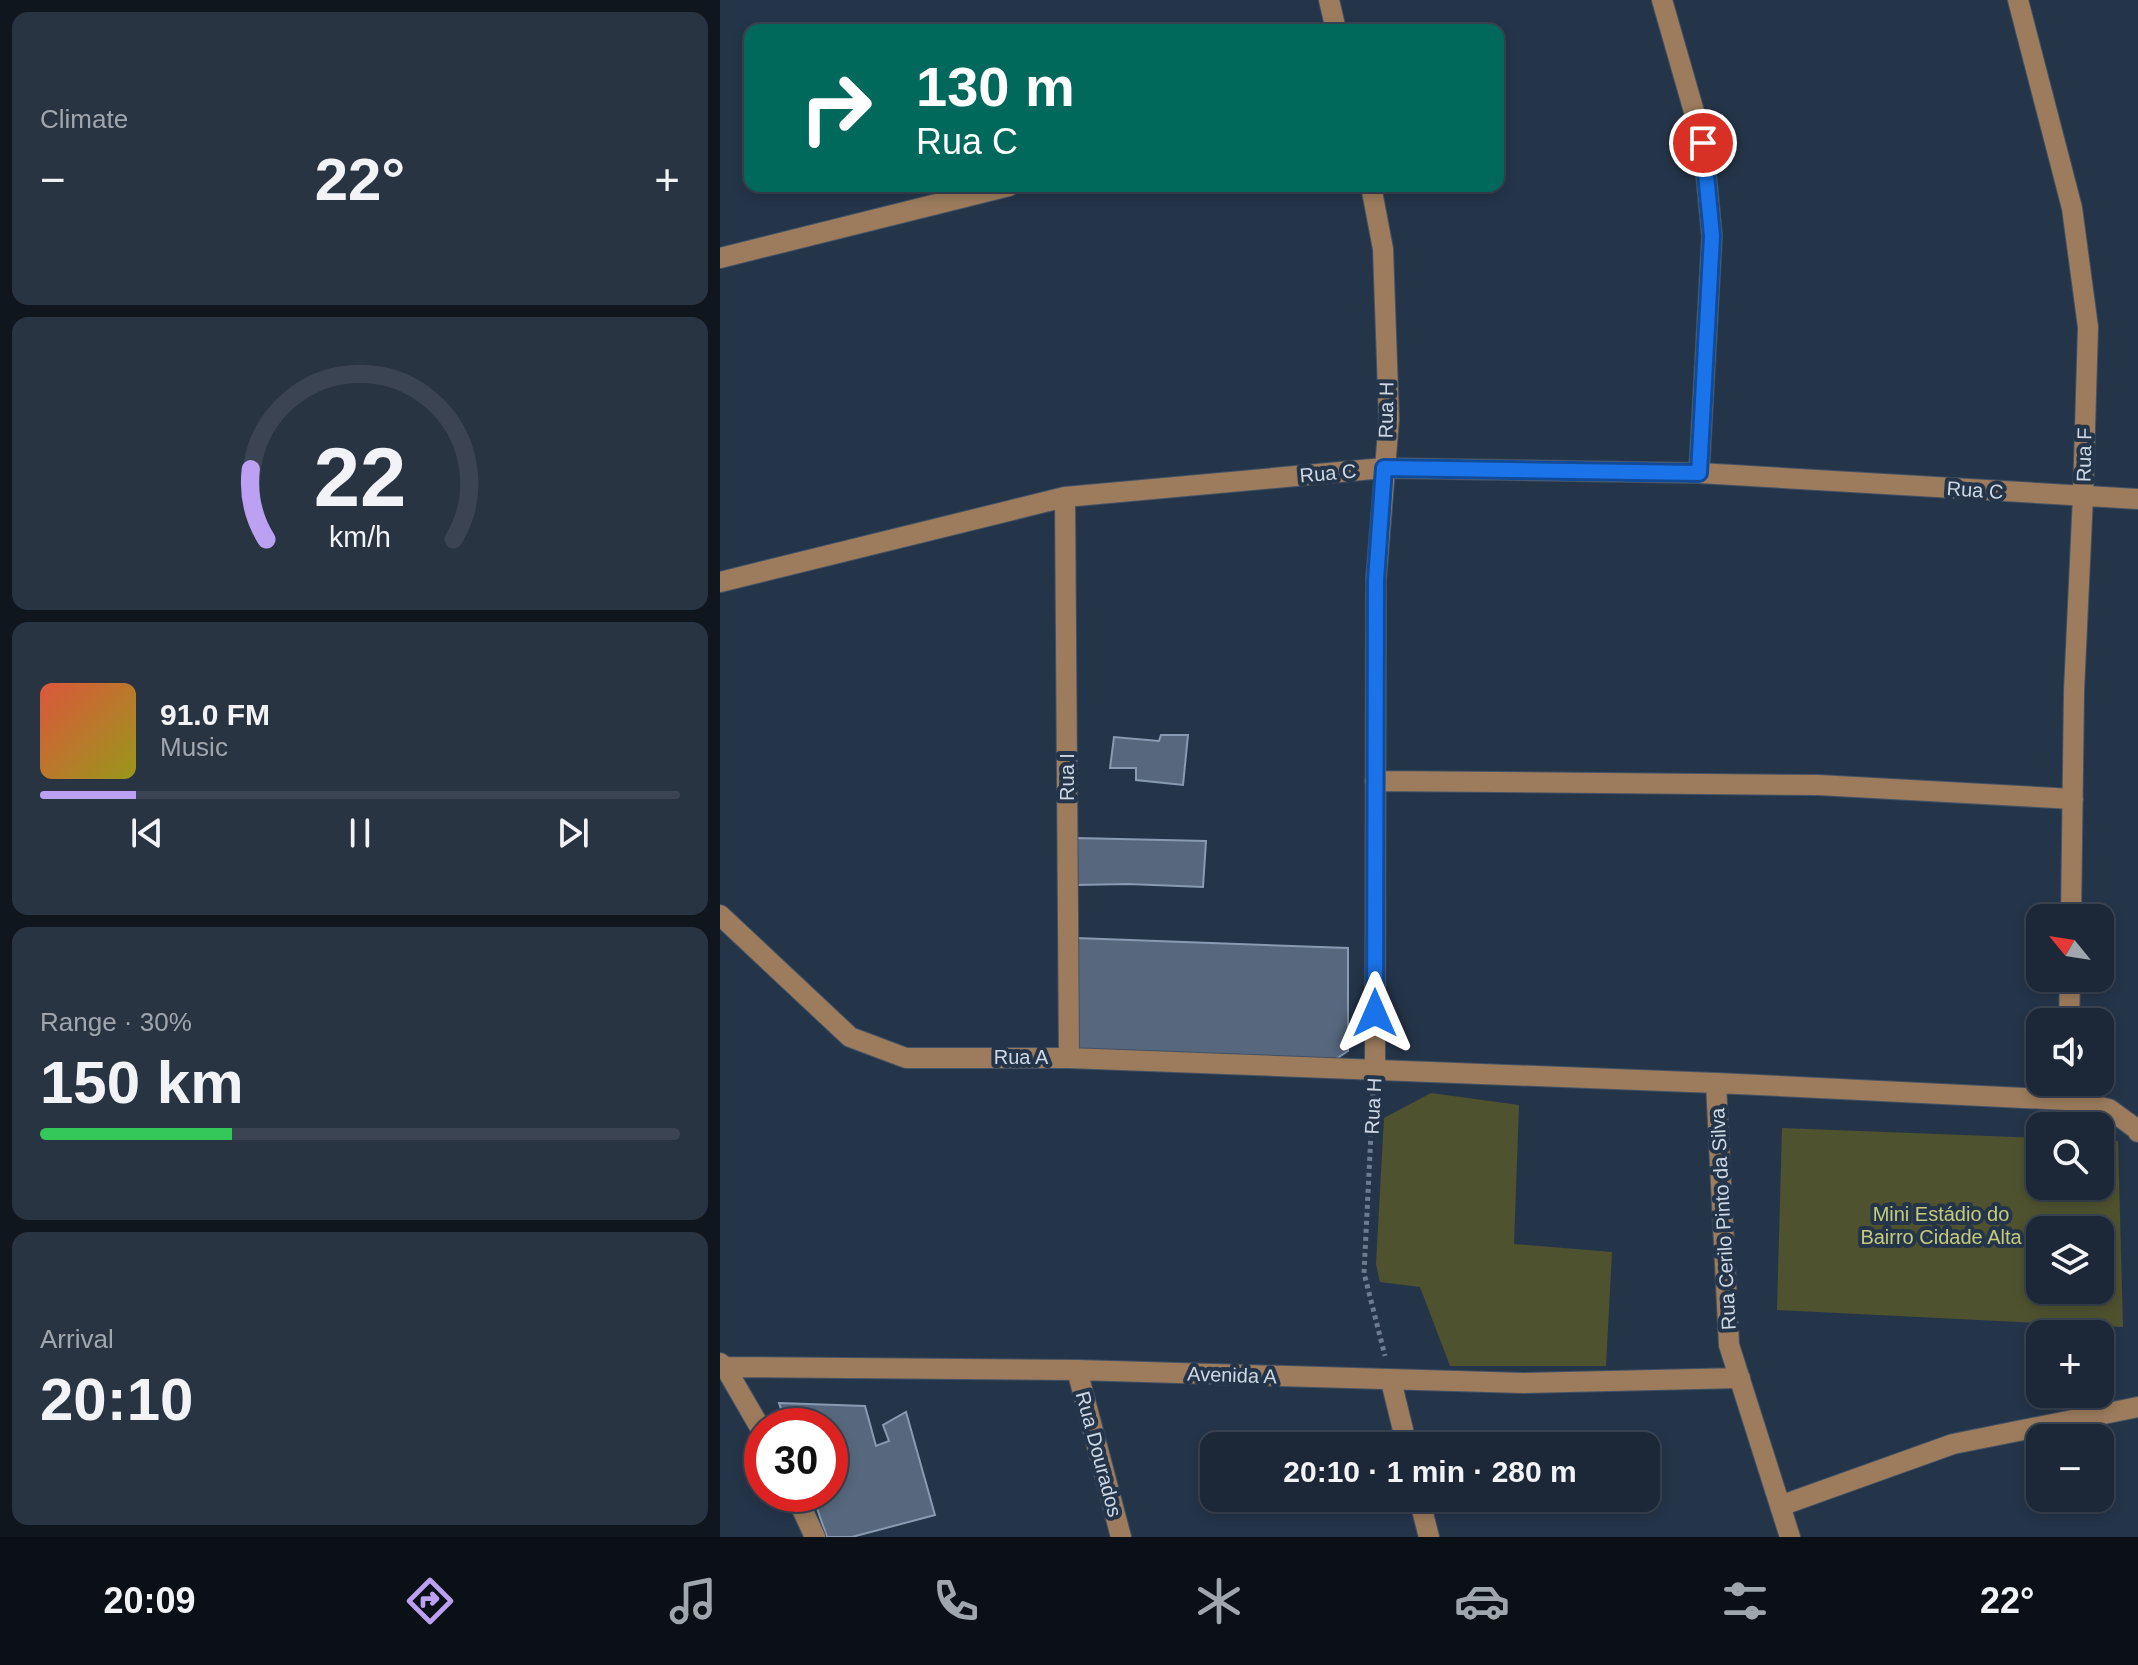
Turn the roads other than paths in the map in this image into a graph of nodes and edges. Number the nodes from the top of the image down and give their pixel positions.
1 (1329, 0) edge
2 (1662, 0) edge
3 (2018, 0) edge
4 (1335, 24) edge
5 (985, 192) edge
6 (1372, 192) edge
7 (720, 258) edge
8 (1384, 468) junction
9 (1699, 473) junction
10 (2083, 496) junction
11 (1065, 497) junction
12 (2138, 499) edge
13 (720, 582) edge
14 (1375, 781) junction
15 (2073, 799) junction
16 (2071, 904) edge
17 (720, 915) edge
18 (1069, 1058) junction
19 (1375, 1071) junction
20 (1716, 1083) junction
21 (2026, 1090) edge
22 (2079, 1096) edge
23 (2138, 1132) edge
24 (722, 1365) edge
25 (1077, 1370) junction
26 (1740, 1378) junction
27 (1391, 1381) junction
28 (2138, 1407) edge
29 (748, 1408) edge
30 (1404, 1432) edge
31 (1780, 1506) junction
32 (803, 1512) edge
33 (1423, 1512) edge
34 (815, 1537) edge
35 (1121, 1537) edge
36 (1429, 1537) edge
37 (1790, 1537) edge

1 - 4 street
2 - 9 street
3 - 10 street, Rua F
5 - 7 street
6 - 8 street, Rua H
8 - 9 street, Rua C
8 - 11 street, Rua C
8 - 14 street, Rua H
9 - 10 street, Rua C
10 - 12 street, Rua C
10 - 15 street, Rua F
11 - 13 street, Rua C
11 - 18 street, Rua I
14 - 15 street
14 - 19 street, Rua H
15 - 16 street, Rua F
17 - 18 street, Rua A
18 - 19 street, Rua A
19 - 20 street, Rua A
20 - 21 street, Rua A
20 - 26 street, Rua Cerilo Pinto da Silva
22 - 23 street, Rua A
24 - 25 street, Avenida A
24 - 29 street
25 - 27 street, Avenida A
25 - 35 street, Rua Dourados
26 - 27 street, Avenida A
26 - 31 street, Rua Cerilo Pinto da Silva
27 - 30 street
28 - 31 street
31 - 37 street, Rua Cerilo Pinto da Silva
32 - 34 street
33 - 36 street

